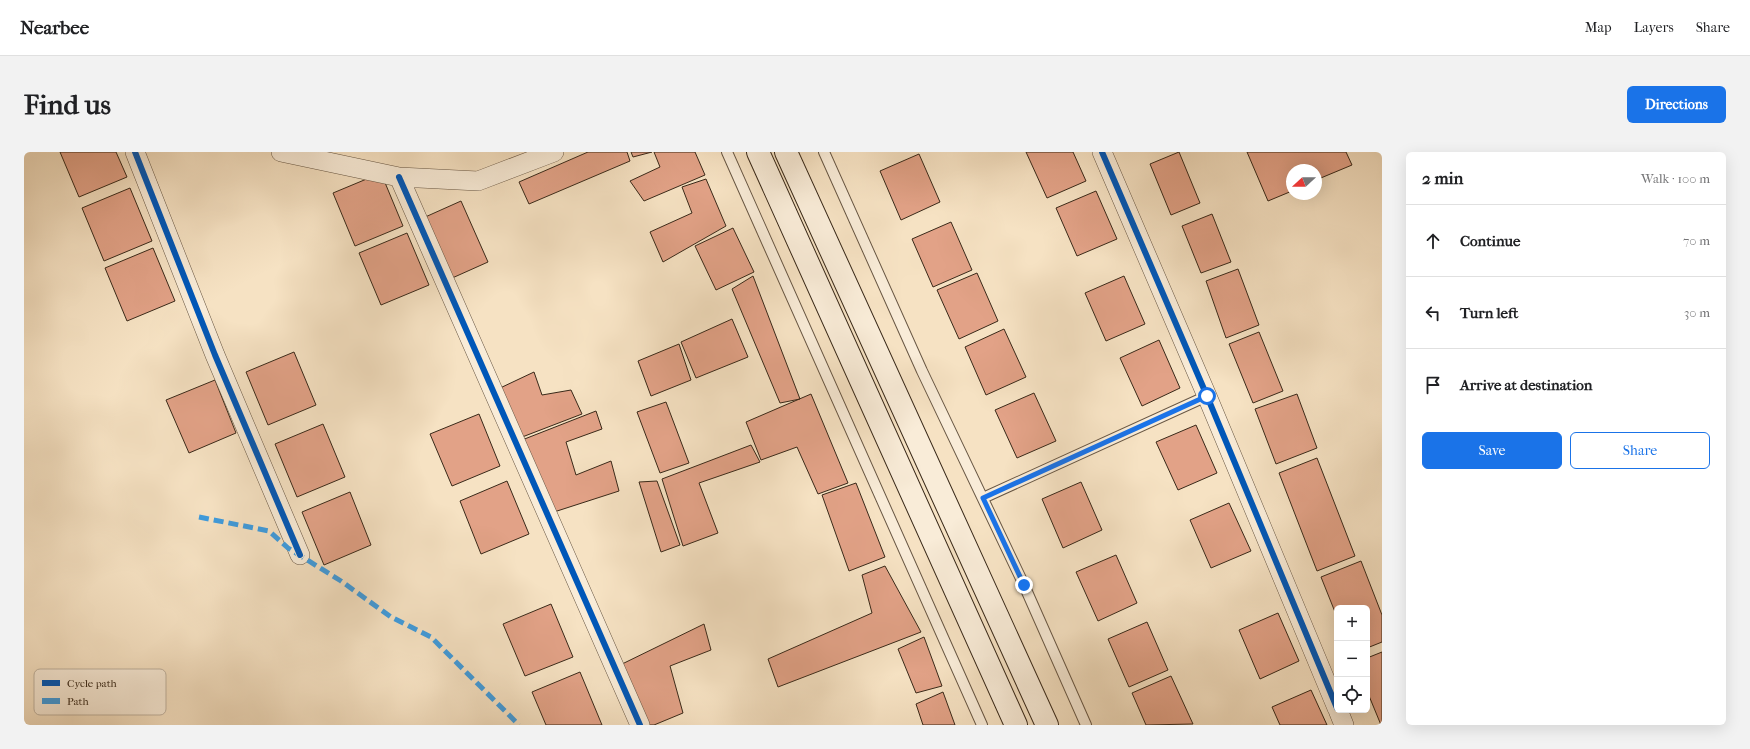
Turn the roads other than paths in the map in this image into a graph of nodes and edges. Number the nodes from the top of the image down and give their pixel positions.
1 (134, 152) edge
2 (281, 152) edge
3 (554, 152) edge
4 (727, 152) edge
5 (758, 152) edge
6 (786, 152) edge
7 (824, 152) edge
8 (1102, 152) edge
9 (399, 178) junction
10 (1207, 396) junction
11 (983, 498) junction
12 (300, 555) dead end
13 (1334, 702) edge
14 (1339, 713) edge
15 (640, 725) edge
16 (982, 725) edge
17 (1016, 725) edge
18 (1047, 725) edge
19 (1086, 725) edge
20 (1344, 725) edge

1 - 12 street
2 - 9 street
3 - 9 street
4 - 16 lane
5 - 17 main road
6 - 18 main road
7 - 11 lane
8 - 10 street
9 - 15 street
10 - 11 lane
10 - 13 street
11 - 19 lane
14 - 20 street

